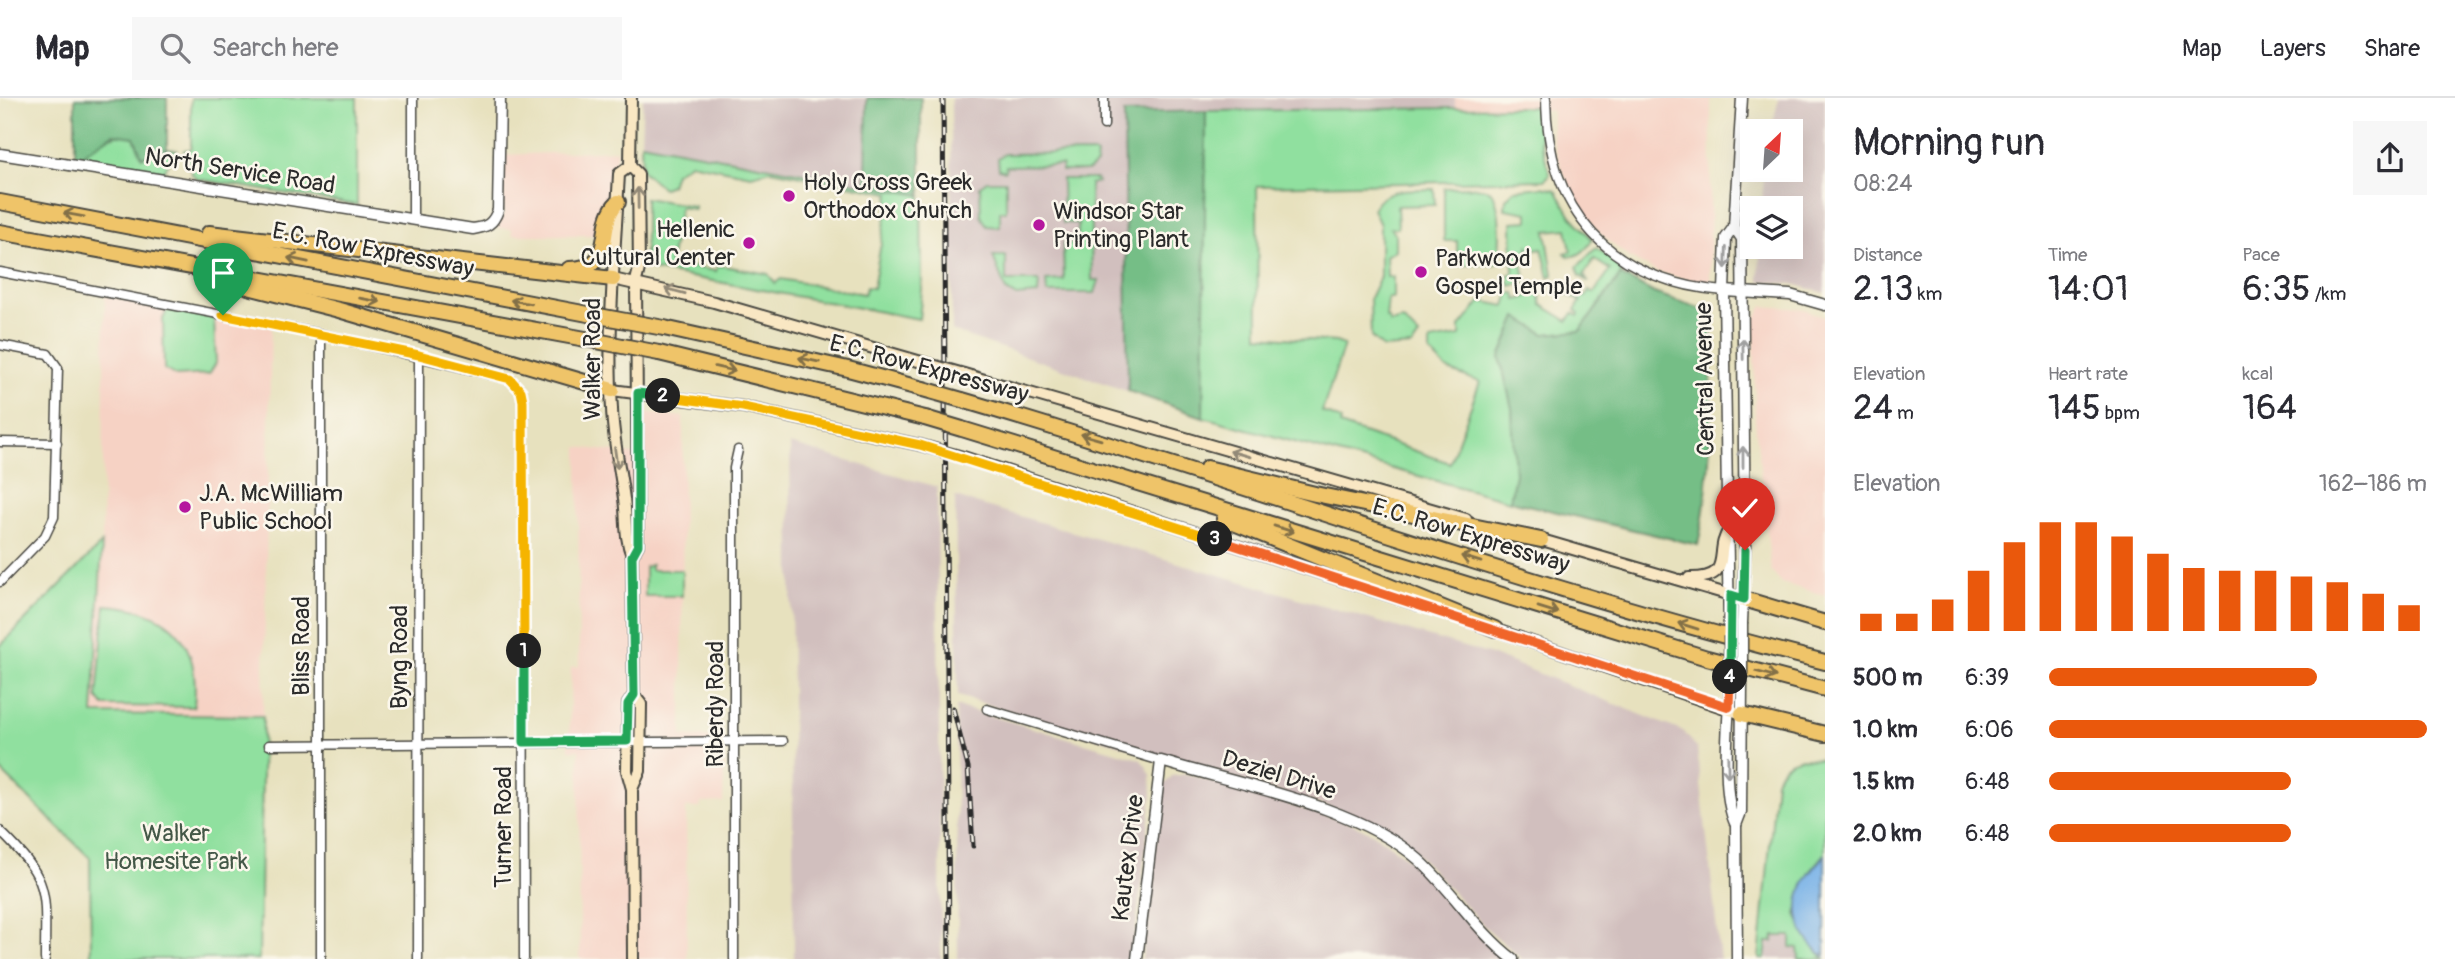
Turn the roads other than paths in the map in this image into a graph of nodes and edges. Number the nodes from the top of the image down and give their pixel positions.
1 (413, 98) edge
2 (500, 98) edge
3 (631, 98) edge
4 (1104, 98) edge
5 (1546, 98) edge
6 (1742, 98) edge
7 (1104, 125) dead end
8 (0, 154) edge
9 (630, 166) junction
10 (0, 202) edge
11 (618, 202) junction
12 (413, 219) junction
13 (124, 224) junction
14 (1734, 227) junction
15 (0, 232) edge
16 (159, 262) junction
17 (525, 270) junction
18 (0, 272) edge
19 (613, 279) junction
20 (636, 281) junction
21 (1724, 291) junction
22 (1742, 292) junction
23 (1825, 305) edge
24 (321, 334) junction
25 (0, 345) edge
26 (419, 355) junction
27 (612, 390) junction
28 (638, 393) junction
29 (0, 442) edge
30 (57, 443) junction
31 (1124, 447) junction
32 (738, 450) dead end
33 (1148, 488) junction
34 (1729, 530) junction
35 (1541, 540) junction
36 (632, 556) junction
37 (1663, 575) junction
38 (0, 582) edge
39 (1737, 597) junction
40 (1825, 623) edge
41 (1495, 629) junction
42 (1825, 662) edge
43 (1825, 689) edge
44 (634, 695) junction
45 (987, 709) dead end
46 (1736, 710) junction
47 (1825, 734) edge
48 (627, 741) junction
49 (640, 741) junction
50 (734, 741) junction
51 (783, 741) dead end
52 (418, 742) junction
53 (524, 742) junction
54 (321, 743) junction
55 (269, 745) dead end
56 (1161, 761) junction
57 (632, 789) junction
58 (0, 831) edge
59 (45, 959) edge
60 (320, 959) edge
61 (418, 959) edge
62 (524, 959) edge
63 (633, 959) edge
64 (734, 959) edge
65 (1137, 959) edge
66 (1513, 959) edge
67 (1737, 959) edge

1 - 12 street
2 - 12 street, North Service Road
3 - 9 main road, Walker Road
4 - 7 street
5 - 21 street
6 - 14 street, Central Avenue
8 - 12 street, North Service Road
9 - 11 main road, Walker Road
20 -> 9 main road, Walker Road
13 -> 10 highway, E.C. Row Expressway
11 - 17 highway
11 - 19 main road, Walker Road
13 - 17 highway
31 -> 13 highway, E.C. Row Expressway, bridge
14 -> 21 street, Central Avenue
14 - 22 street, Central Avenue
15 - 16 highway, E.C. Row Expressway
16 - 27 highway
16 -> 33 highway, E.C. Row Expressway, bridge
17 - 19 highway
18 - 24 street
19 - 20 main road
19 - 27 main road, Walker Road
20 - 28 main road, Walker Road
35 -> 20 main road, bridge
21 - 22 street
21 - 34 street, Central Avenue
22 - 23 street
39 -> 22 street, Central Avenue
24 - 26 street
24 - 54 street, Bliss Road
25 - 30 street
26 - 52 street, Byng Road
26 - 53 street, Turner Road
27 - 28 main road
27 -> 36 main road, Walker Road
28 - 36 main road, Walker Road
28 - 41 main road, bridge
29 - 30 street
30 - 38 street
31 - 35 highway
42 -> 31 highway, E.C. Row Expressway
32 - 50 street, Riberdy Road
33 - 41 highway
33 -> 43 highway, E.C. Row Expressway
34 - 37 main road
34 - 39 street, Central Avenue
35 - 37 main road
36 - 44 main road, Walker Road
37 - 39 main road
39 - 40 highway
39 - 46 street, Central Avenue, bridge
39 - 46 street, Central Avenue, bridge
41 - 46 main road
44 - 48 main road, Walker Road
44 - 49 main road, Walker Road
45 - 56 street, Deziel Drive
46 - 47 highway
46 - 67 street, Central Avenue
48 - 49 street
48 - 53 street
48 - 57 main road, Walker Road
49 - 50 street
49 - 57 main road, Walker Road
50 - 51 street
50 - 64 street, Riberdy Road
52 - 53 street
52 - 54 street
52 - 61 street, Byng Road
53 - 62 street, Turner Road
54 - 55 street
54 - 60 street, Bliss Road
56 - 65 street, Kautex Drive
56 - 66 street, Deziel Drive
57 - 63 main road, Walker Road
58 - 59 street

